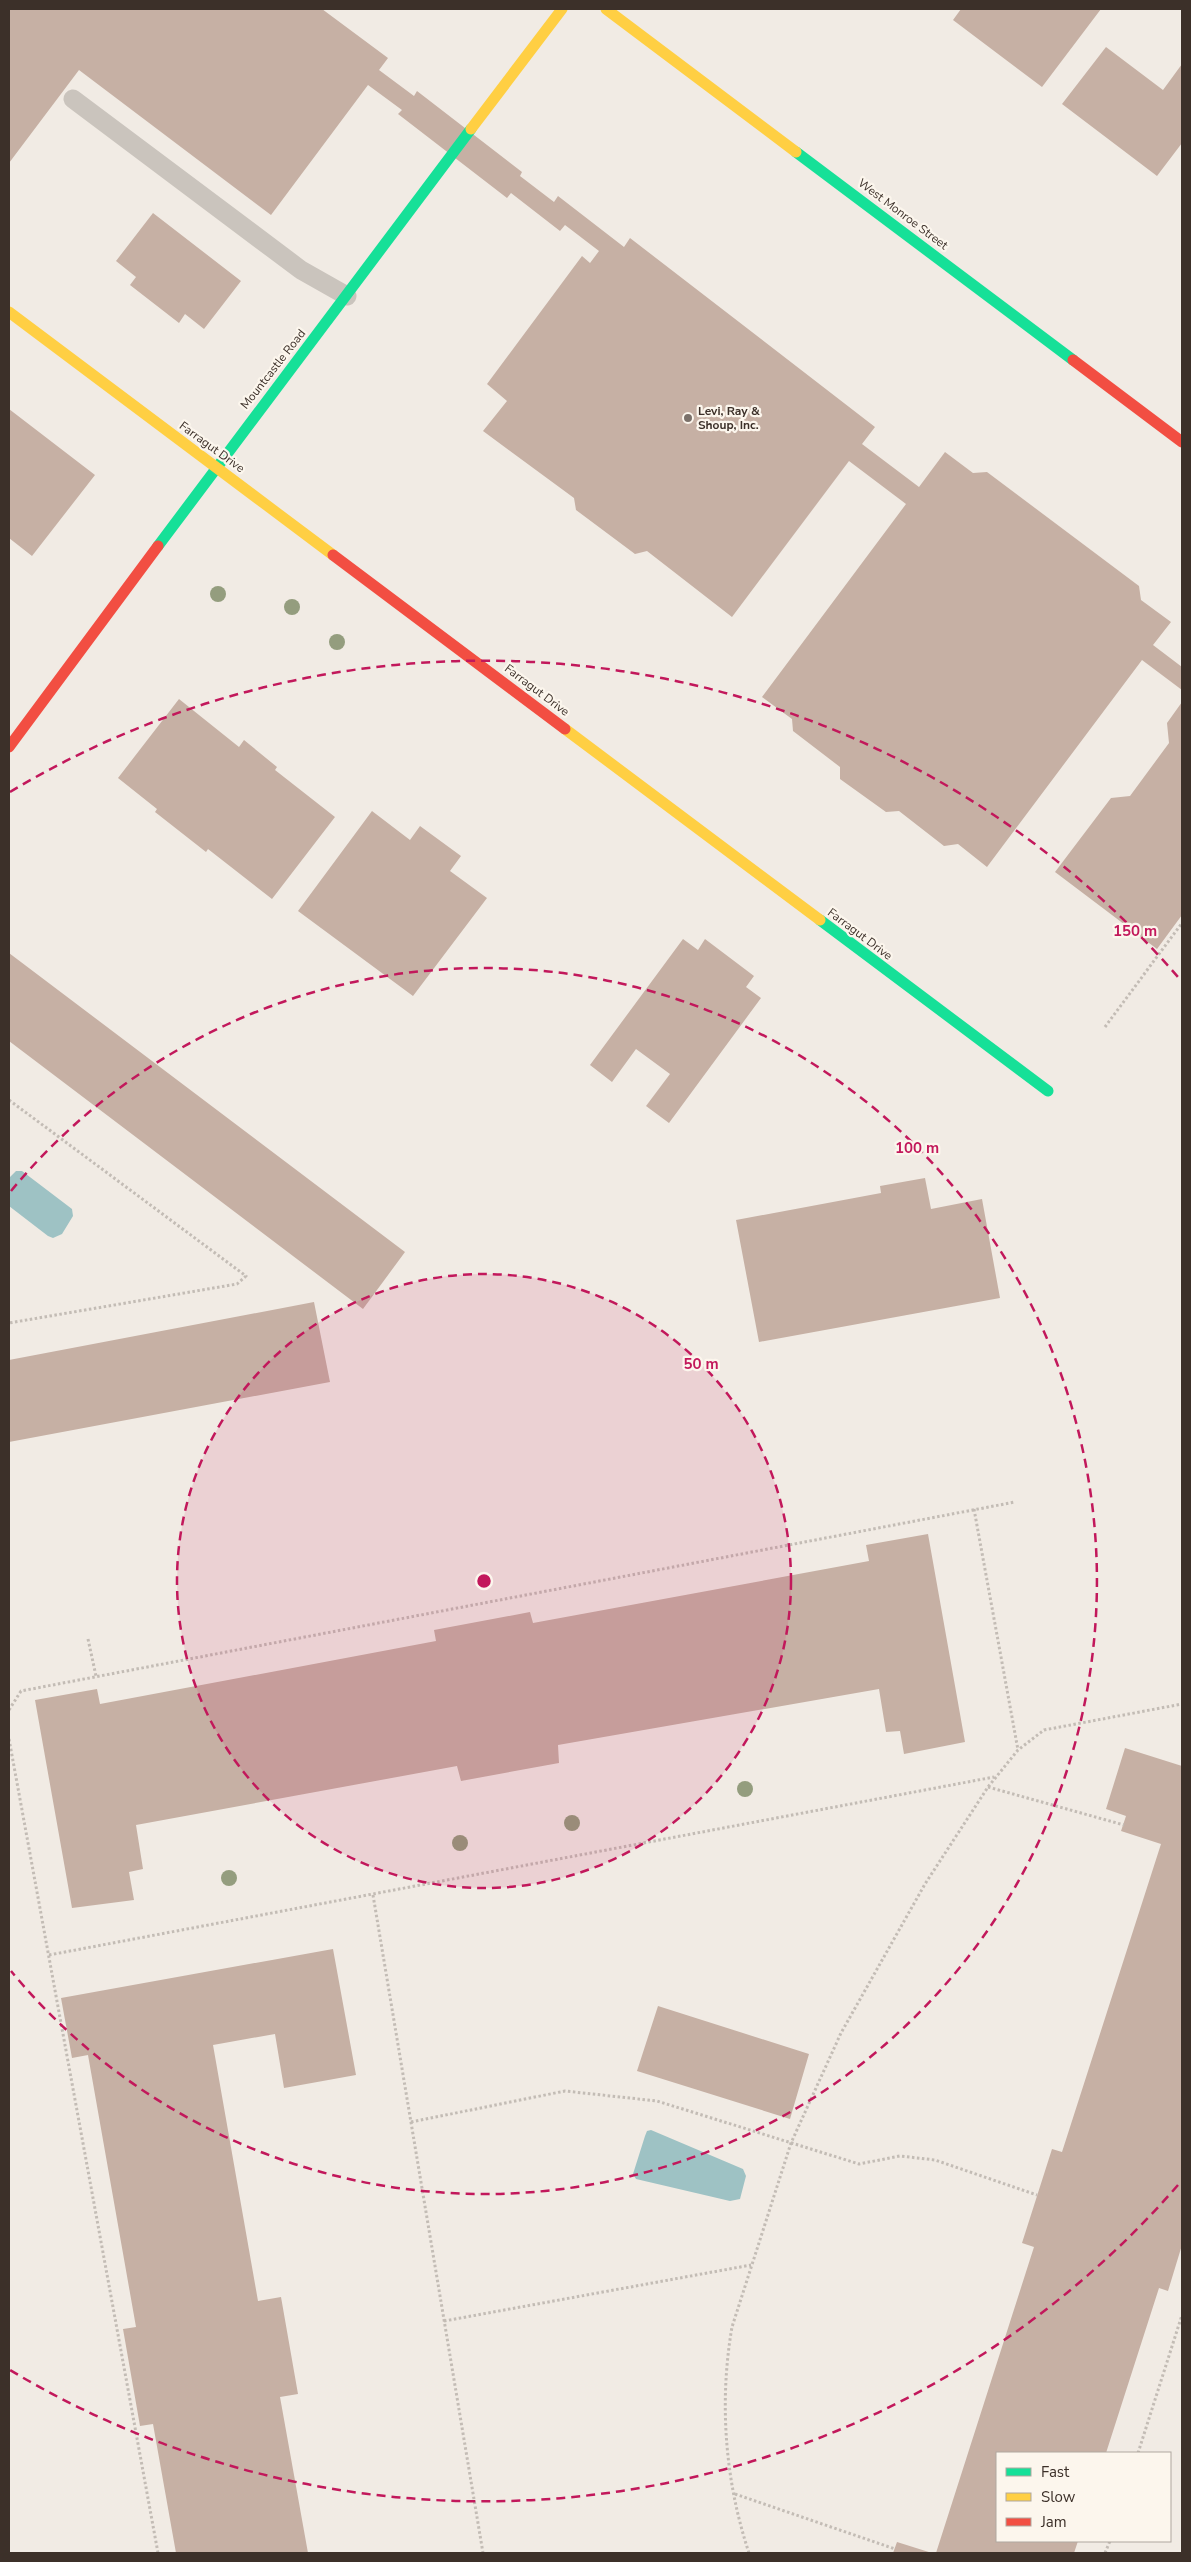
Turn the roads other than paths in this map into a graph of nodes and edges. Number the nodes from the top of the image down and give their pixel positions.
1 (562, 9) edge
2 (606, 9) edge
3 (73, 98) dead end
4 (347, 296) junction
5 (9, 312) edge
6 (1182, 442) edge
7 (216, 466) junction
8 (9, 747) edge
9 (1048, 1091) dead end

1 - 4 street, Mountcastle Road
2 - 6 street, West Monroe Street
3 - 4 lane
4 - 7 street, Mountcastle Road
5 - 7 street, Farragut Drive
7 - 8 street, Mountcastle Road
7 - 9 street, Farragut Drive

